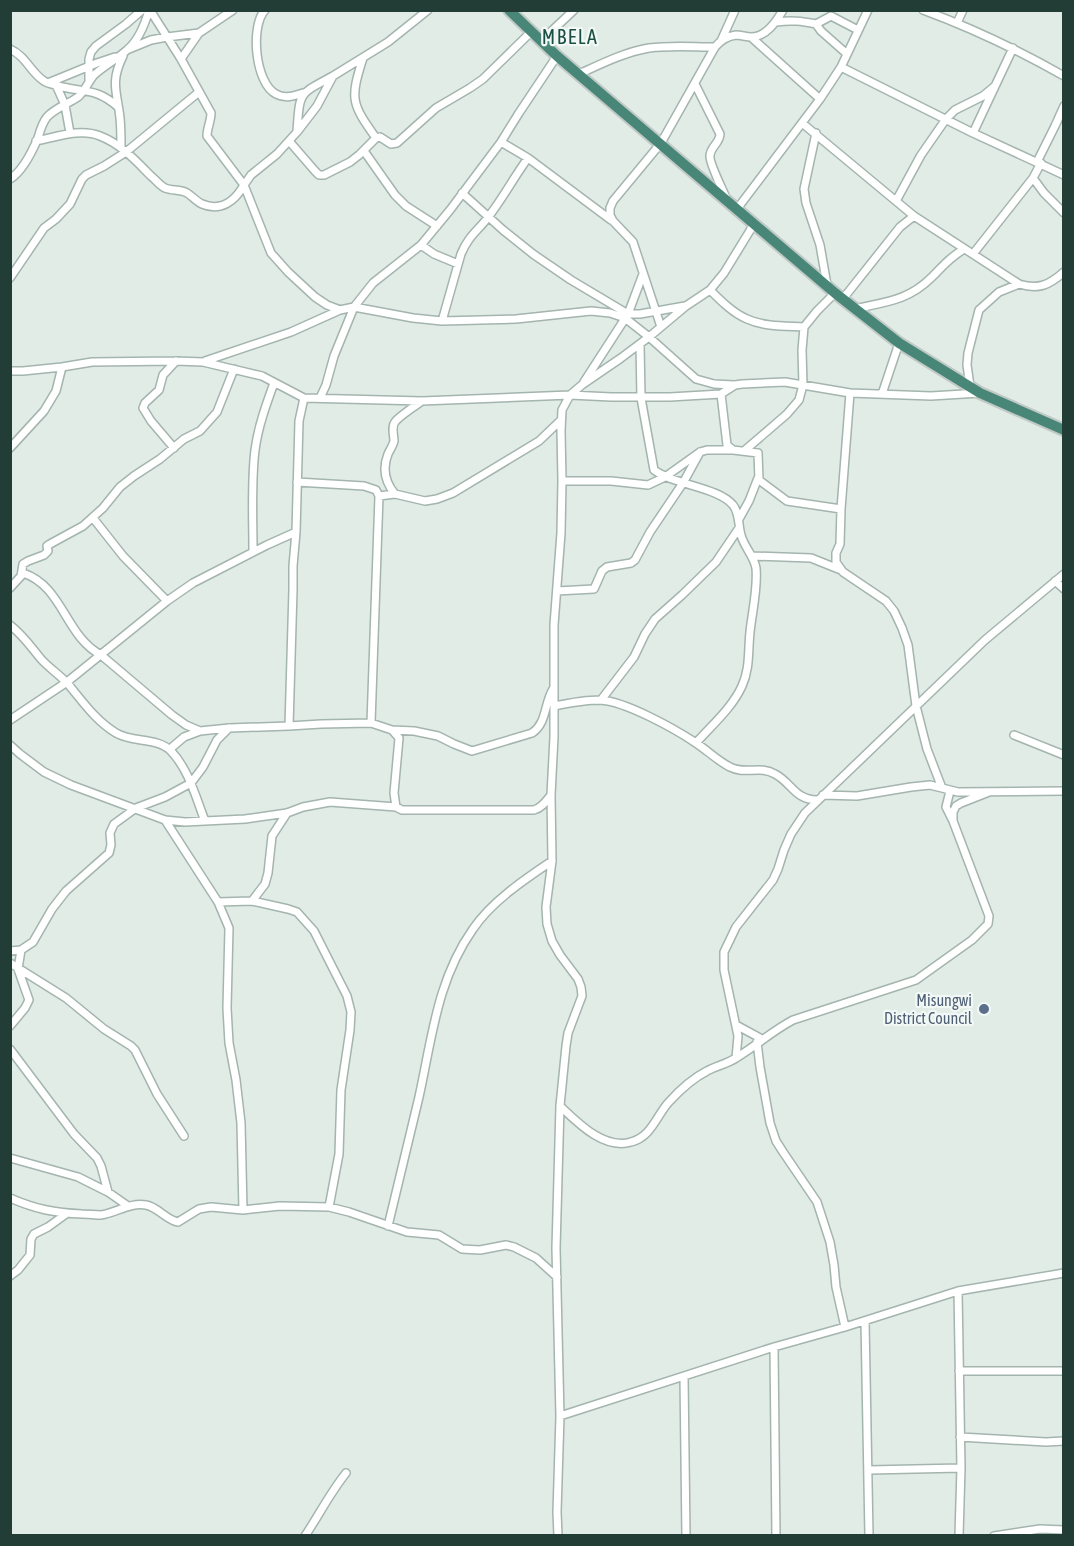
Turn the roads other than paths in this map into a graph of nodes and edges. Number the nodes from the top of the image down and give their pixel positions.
1 (142, 10) edge
2 (150, 10) edge
3 (233, 10) edge
4 (265, 10) edge
5 (428, 10) edge
6 (509, 10) edge
7 (574, 10) edge
8 (735, 10) edge
9 (868, 10) edge
10 (923, 10) edge
11 (963, 10) edge
12 (783, 11) edge
13 (776, 22) junction
14 (957, 23) junction
15 (816, 24) junction
16 (858, 30) junction
17 (531, 32) junction
18 (199, 33) junction
19 (167, 37) junction
20 (752, 38) junction
21 (541, 42) junction
22 (718, 44) junction
23 (1013, 48) junction
24 (10, 49) edge
25 (124, 52) junction
26 (848, 54) junction
27 (558, 56) junction
28 (363, 58) junction
29 (181, 59) junction
30 (88, 67) junction
31 (841, 67) junction
32 (579, 74) junction
33 (333, 76) junction
34 (1064, 76) edge
35 (89, 81) junction
36 (52, 84) junction
37 (695, 84) junction
38 (995, 87) junction
39 (84, 92) junction
40 (199, 92) junction
41 (303, 93) junction
42 (820, 99) junction
43 (65, 105) junction
44 (118, 106) junction
45 (1064, 106) edge
46 (955, 110) junction
47 (935, 113) junction
48 (945, 119) junction
49 (802, 123) junction
50 (297, 132) junction
51 (70, 133) junction
52 (816, 133) junction
53 (973, 133) junction
54 (376, 138) junction
55 (36, 141) junction
56 (289, 141) junction
57 (501, 142) junction
58 (661, 143) junction
59 (123, 150) junction
60 (364, 151) junction
61 (528, 158) junction
62 (1039, 163) junction
63 (1064, 175) edge
64 (1033, 178) junction
65 (10, 179) edge
66 (244, 185) junction
67 (462, 193) junction
68 (727, 200) junction
69 (896, 201) junction
70 (737, 209) junction
71 (906, 211) junction
72 (1064, 213) edge
73 (914, 216) junction
74 (488, 217) junction
75 (613, 221) junction
76 (754, 224) junction
77 (436, 226) junction
78 (900, 227) junction
79 (421, 245) junction
80 (964, 249) junction
81 (973, 254) junction
82 (458, 264) junction
83 (1064, 272) edge
84 (1002, 273) junction
85 (643, 274) junction
86 (10, 278) edge
87 (1019, 284) junction
88 (710, 290) junction
89 (1004, 290) junction
90 (835, 293) junction
91 (686, 306) junction
92 (354, 307) junction
93 (854, 309) junction
94 (340, 310) junction
95 (655, 312) junction
96 (627, 316) junction
97 (442, 321) junction
98 (661, 327) junction
99 (804, 327) junction
100 (649, 337) junction
101 (640, 344) junction
102 (899, 344) junction
103 (176, 361) junction
104 (202, 362) junction
105 (62, 367) junction
106 (234, 369) junction
107 (10, 371) edge
108 (274, 383) junction
109 (583, 384) junction
110 (735, 385) junction
111 (803, 386) junction
112 (970, 386) junction
113 (850, 393) junction
114 (980, 393) junction
115 (721, 394) junction
116 (882, 394) junction
117 (570, 395) junction
118 (304, 398) junction
119 (320, 398) junction
120 (641, 398) junction
121 (422, 401) junction
122 (561, 420) junction
123 (1064, 430) edge
124 (766, 433) junction
125 (10, 448) edge
126 (174, 448) junction
127 (733, 450) junction
128 (744, 451) junction
129 (700, 452) junction
130 (758, 454) junction
131 (665, 477) junction
132 (758, 478) junction
133 (562, 481) junction
134 (297, 482) junction
135 (683, 483) junction
136 (395, 494) junction
137 (379, 496) junction
138 (841, 509) junction
139 (93, 518) junction
140 (739, 519) junction
141 (739, 528) junction
142 (296, 532) junction
143 (253, 551) junction
144 (836, 553) junction
145 (753, 556) junction
146 (822, 562) junction
147 (843, 572) junction
148 (23, 573) junction
149 (1064, 574) edge
150 (1055, 581) junction
151 (10, 588) edge
152 (1064, 589) edge
153 (557, 591) junction
154 (167, 601) junction
155 (10, 625) edge
156 (101, 655) junction
157 (67, 682) junction
158 (554, 687) junction
159 (601, 700) junction
160 (554, 706) junction
161 (916, 706) junction
162 (10, 720) edge
163 (370, 723) junction
164 (289, 726) junction
165 (229, 728) junction
166 (200, 730) junction
167 (392, 730) junction
168 (1014, 735) dead end
169 (696, 743) junction
170 (10, 746) edge
171 (170, 749) junction
172 (10, 751) edge
173 (20, 754) junction
174 (1064, 755) edge
175 (191, 783) junction
176 (942, 788) junction
177 (950, 791) junction
178 (1064, 791) edge
179 (989, 792) junction
180 (551, 795) junction
181 (823, 795) junction
182 (817, 800) junction
183 (396, 807) junction
184 (135, 808) junction
185 (287, 813) junction
186 (165, 820) junction
187 (205, 821) junction
188 (953, 821) junction
189 (552, 861) junction
190 (252, 901) junction
191 (218, 902) junction
192 (21, 950) junction
193 (10, 951) edge
194 (10, 963) edge
195 (18, 969) junction
196 (736, 1025) junction
197 (10, 1026) edge
198 (760, 1040) junction
199 (10, 1049) edge
200 (736, 1058) junction
201 (560, 1106) junction
202 (184, 1137) dead end
203 (10, 1158) edge
204 (108, 1192) junction
205 (10, 1198) edge
206 (128, 1206) junction
207 (328, 1207) junction
208 (243, 1210) junction
209 (66, 1214) junction
210 (388, 1226) junction
211 (1064, 1273) edge
212 (10, 1276) edge
213 (557, 1277) junction
214 (958, 1291) junction
215 (865, 1321) junction
216 (844, 1327) junction
217 (774, 1347) junction
218 (959, 1371) junction
219 (1064, 1371) edge
220 (684, 1376) junction
221 (560, 1416) junction
222 (960, 1437) junction
223 (1064, 1441) edge
224 (961, 1468) junction
225 (869, 1470) junction
226 (346, 1473) dead end
227 (1064, 1530) edge
228 (305, 1536) edge
229 (558, 1536) edge
230 (686, 1536) edge
231 (776, 1536) edge
232 (869, 1536) edge
233 (959, 1536) edge
234 (994, 1536) edge

1 - 30 street
2 - 19 street
2 - 25 street
3 - 18 street
4 - 41 street
5 - 28 street
6 - 17 highway
7 - 21 street
8 - 22 street
9 - 16 street
10 - 14 street
11 - 14 street
12 - 13 street
13 - 15 street
13 - 20 street
14 - 23 street
15 - 16 street
15 - 26 street
16 - 26 street
17 - 21 highway
17 - 54 street
18 - 19 street
18 - 29 street
19 - 25 street
19 - 29 street
20 - 22 street
20 - 42 street
21 - 27 highway
22 - 32 street
22 - 37 street
23 - 34 street
23 - 38 street
24 - 36 street
25 - 30 street
25 - 35 street
25 - 44 street
26 - 31 street
27 - 32 highway
27 - 57 street
28 - 33 street
28 - 54 street
29 - 40 street
30 - 35 street
30 - 36 street
31 - 42 street
31 - 47 street
32 - 58 highway
33 - 41 street
33 - 50 street
35 - 39 street
36 - 39 street
36 - 43 street
37 - 58 street
37 - 68 street
38 - 46 street
38 - 53 street
39 - 43 street
39 - 44 street
40 - 59 street
40 - 66 street
41 - 50 street
42 - 49 street
43 - 51 street
43 - 55 street
44 - 59 street
45 - 62 street
46 - 47 street
46 - 48 street
47 - 48 street
48 - 53 street
48 - 69 street
49 - 52 street
49 - 70 street
50 - 56 street
51 - 55 street
51 - 59 street
52 - 69 street
52 - 90 street
53 - 62 street
54 - 60 street
55 - 65 street
56 - 60 street
56 - 66 street
57 - 61 street
57 - 67 street
58 - 68 highway
58 - 75 street
59 - 66 street
59 - 86 street
60 - 77 street
61 - 74 street
61 - 75 street
62 - 63 street
62 - 64 street
64 - 72 street
64 - 81 street
66 - 94 street
67 - 74 street
67 - 77 street
68 - 70 highway
69 - 71 street
70 - 76 highway
71 - 73 street
71 - 78 street
73 - 78 street
73 - 80 street
74 - 82 street
74 - 96 street
75 - 85 street
76 - 88 street
76 - 90 highway
77 - 79 street
78 - 90 street
79 - 82 street
79 - 92 street
80 - 81 street
80 - 93 street
81 - 84 street
82 - 97 street
83 - 87 street
84 - 87 street
84 - 89 street
85 - 95 street
85 - 96 street
87 - 89 street
88 - 91 street
88 - 99 street
89 - 112 street
90 - 93 highway
90 - 99 street
91 - 95 street
91 - 98 street
92 - 94 street
92 - 97 street
92 - 119 street
93 - 102 highway
94 - 104 street
95 - 96 street
95 - 98 street
96 - 97 street
96 - 100 street
96 - 109 street
98 - 100 street
99 - 111 street
100 - 101 street
100 - 110 street
101 - 109 street
101 - 120 street
102 - 112 highway
102 - 116 street
103 - 104 street
103 - 105 street
103 - 126 street
104 - 106 street
105 - 107 street
105 - 125 street
106 - 108 street
106 - 126 street
108 - 118 street
108 - 143 street
109 - 117 street
110 - 111 street
110 - 115 street
111 - 113 street
111 - 124 street
112 - 114 highway
113 - 116 street
113 - 138 street
114 - 116 street
114 - 123 highway
115 - 120 street
115 - 127 street
117 - 120 street
117 - 121 street
117 - 122 street
118 - 119 street
118 - 134 street
119 - 121 street
120 - 131 street
121 - 136 street
122 - 133 street
122 - 136 street
124 - 128 street
124 - 130 street
126 - 139 street
127 - 128 street
127 - 129 street
128 - 130 street
129 - 131 street
129 - 135 street
130 - 132 street
131 - 133 street
131 - 135 street
132 - 138 street
132 - 140 street
133 - 153 street
134 - 137 street
134 - 142 street
135 - 140 street
135 - 153 street
136 - 137 street
137 - 163 street
138 - 144 street
139 - 148 street
139 - 154 street
140 - 141 street
141 - 145 street
141 - 159 street
142 - 143 street
142 - 164 street
143 - 154 street
144 - 146 street
144 - 147 street
145 - 146 street
145 - 169 street
146 - 147 street
147 - 161 street
148 - 151 street
148 - 156 street
149 - 150 street
150 - 152 street
150 - 161 street
153 - 158 street
154 - 156 street
155 - 157 street
156 - 157 street
156 - 166 street
157 - 162 street
157 - 171 street
158 - 160 street
158 - 167 street
159 - 160 street
159 - 169 street
160 - 180 street
161 - 176 street
161 - 181 street
163 - 164 street
163 - 167 street
164 - 165 street
165 - 166 street
165 - 175 street
166 - 171 street
167 - 183 street
168 - 174 street
169 - 182 street
170 - 173 street
171 - 175 street
172 - 173 street
173 - 184 street
175 - 184 street
175 - 187 street
176 - 177 street
176 - 181 street
177 - 179 street
177 - 188 street
178 - 179 street
179 - 188 street
180 - 183 street
180 - 189 street
181 - 182 street
182 - 196 street
183 - 185 street
184 - 186 street
184 - 192 street
185 - 187 street
185 - 190 street
186 - 187 street
186 - 191 street
188 - 198 street
189 - 201 street
189 - 210 street
190 - 191 street
190 - 207 street
191 - 208 street
192 - 193 street
192 - 195 street
194 - 195 street
195 - 197 street
195 - 202 street
196 - 198 street
196 - 200 street
198 - 200 street
198 - 216 street
199 - 204 street
200 - 201 street
201 - 213 street
203 - 204 street
204 - 206 street
205 - 209 street
206 - 208 street
206 - 209 street
207 - 208 street
207 - 210 street
209 - 212 street
210 - 213 street
211 - 214 street
213 - 221 street
214 - 215 street
214 - 218 street
215 - 216 street
215 - 225 street
216 - 217 street
217 - 220 street
217 - 231 street
218 - 219 street
218 - 222 street
220 - 221 street
220 - 230 street
221 - 229 street
222 - 223 street
222 - 224 street
224 - 225 street
224 - 233 street
225 - 232 street
226 - 228 street
227 - 234 street

